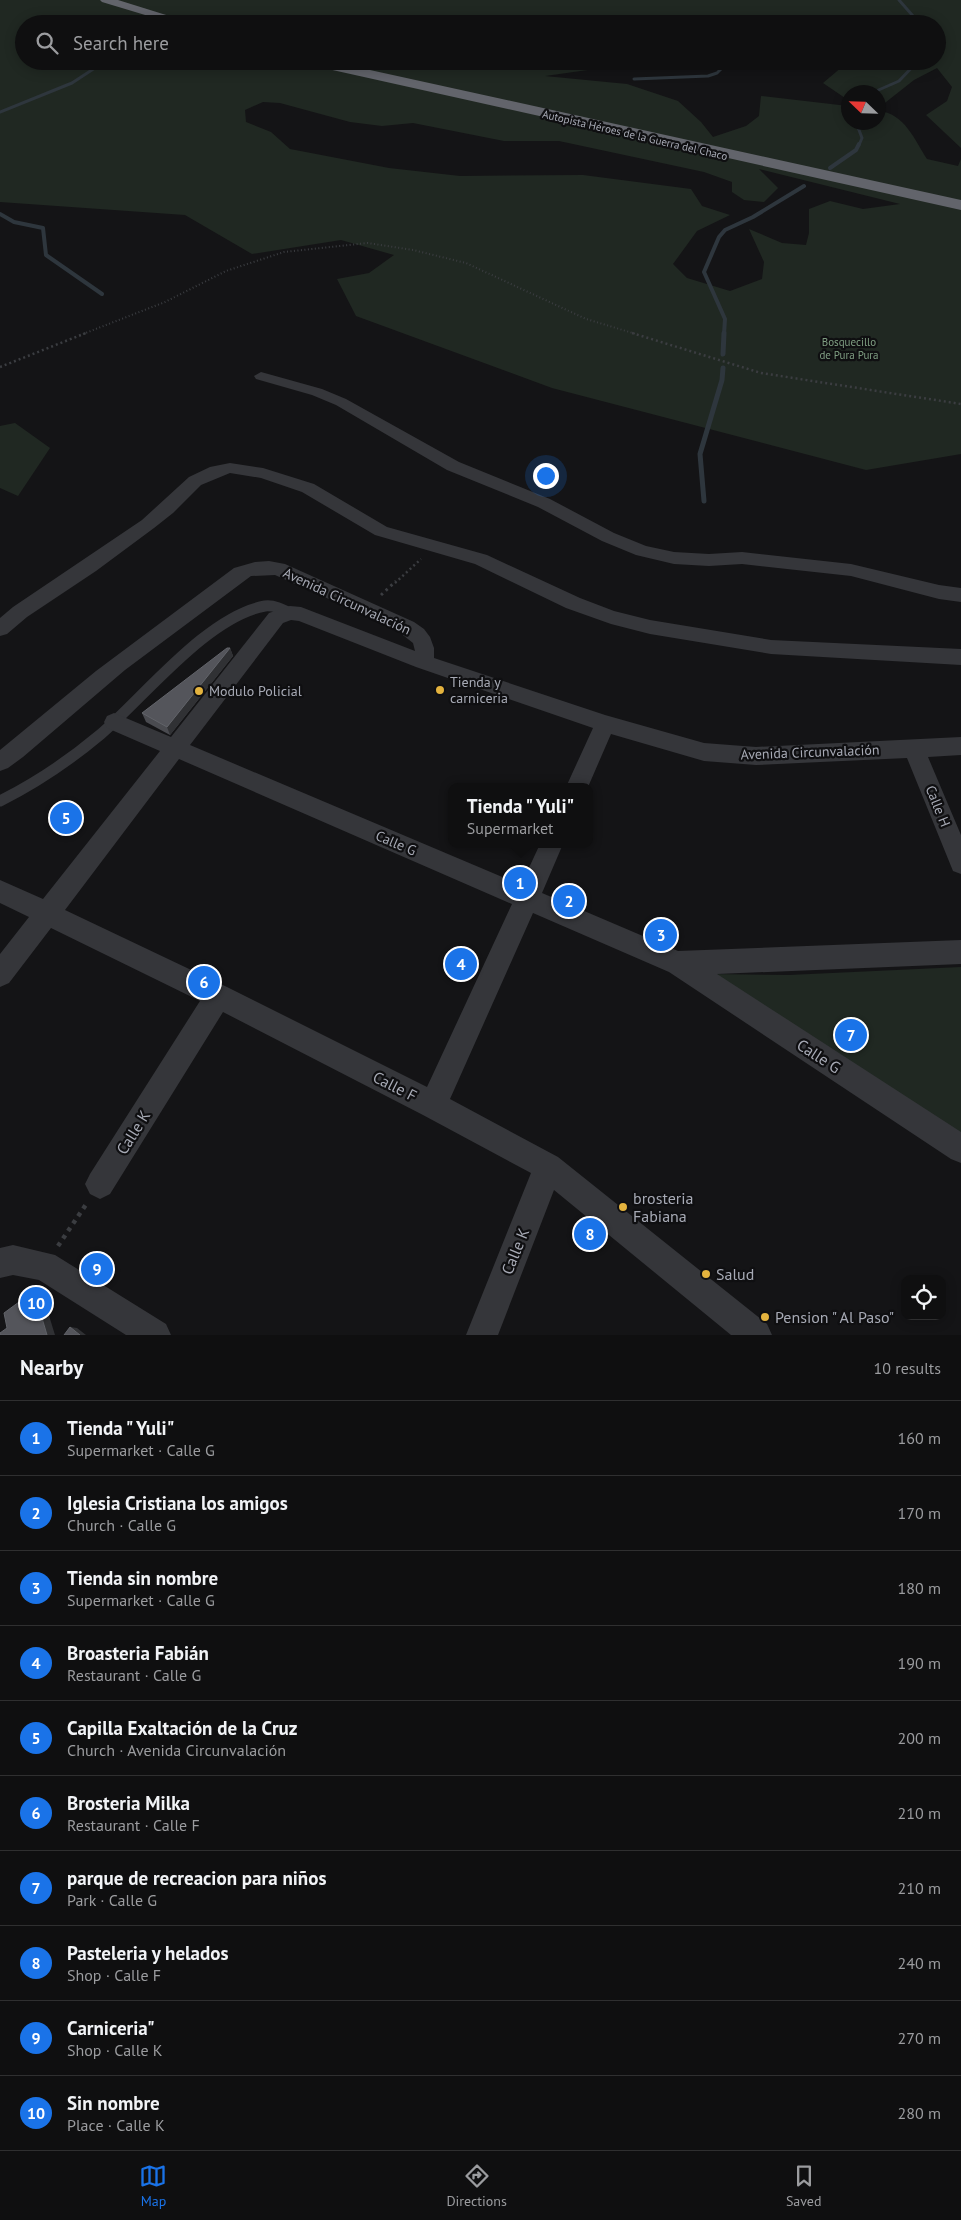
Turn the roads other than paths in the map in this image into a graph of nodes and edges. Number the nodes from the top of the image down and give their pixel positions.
1 (106, 0) edge
2 (93, 3) dead end
3 (134, 15) edge
4 (158, 15) edge
5 (350, 70) edge
6 (385, 70) edge
7 (961, 197) edge
8 (961, 206) edge
9 (261, 376) dead end
10 (961, 595) edge
11 (290, 613) junction
12 (0, 629) edge
13 (961, 657) edge
14 (423, 662) junction
15 (114, 722) junction
16 (605, 724) junction
17 (959, 747) edge
18 (177, 748) junction
19 (914, 748) junction
20 (0, 762) edge
21 (579, 783) edge
22 (0, 801) edge
23 (550, 848) edge
24 (961, 863) edge
25 (0, 890) edge
26 (528, 900) junction
27 (48, 915) junction
28 (961, 952) edge
29 (678, 963) junction
30 (0, 974) edge
31 (218, 996) junction
32 (432, 1106) junction
33 (961, 1149) edge
34 (548, 1168) junction
35 (100, 1184) road end
36 (0, 1263) edge
37 (155, 1335) edge
38 (482, 1335) edge
39 (756, 1335) edge

1 - 4 highway
2 - 3 highway
5 - 8 highway, Autopista Héroes de la Guerra del Chaco
6 - 7 highway, Autopista Héroes de la Guerra del Chaco
9 - 10 street
11 - 14 street
11 - 15 lane
11 - 18 street
12 - 13 street
14 - 16 street, Avenida Circunvalación
14 - 20 street, Avenida Circunvalación
15 - 18 street, Calle G
15 - 22 lane
16 - 19 street, Avenida Circunvalación
16 - 21 street
17 - 19 street, Avenida Circunvalación
18 - 26 street, Calle G
18 - 27 street
19 - 24 street, Calle H
23 - 26 street
25 - 27 street, Calle F
26 - 29 street, Calle G
26 - 32 street
27 - 30 street
27 - 31 street, Calle F
28 - 29 street, Calle G
29 - 33 street, Calle G
31 - 32 street, Calle F
31 - 35 street, Calle K
32 - 34 street, Calle F
34 - 38 street, Calle K
34 - 39 street, Calle F
36 - 37 street

